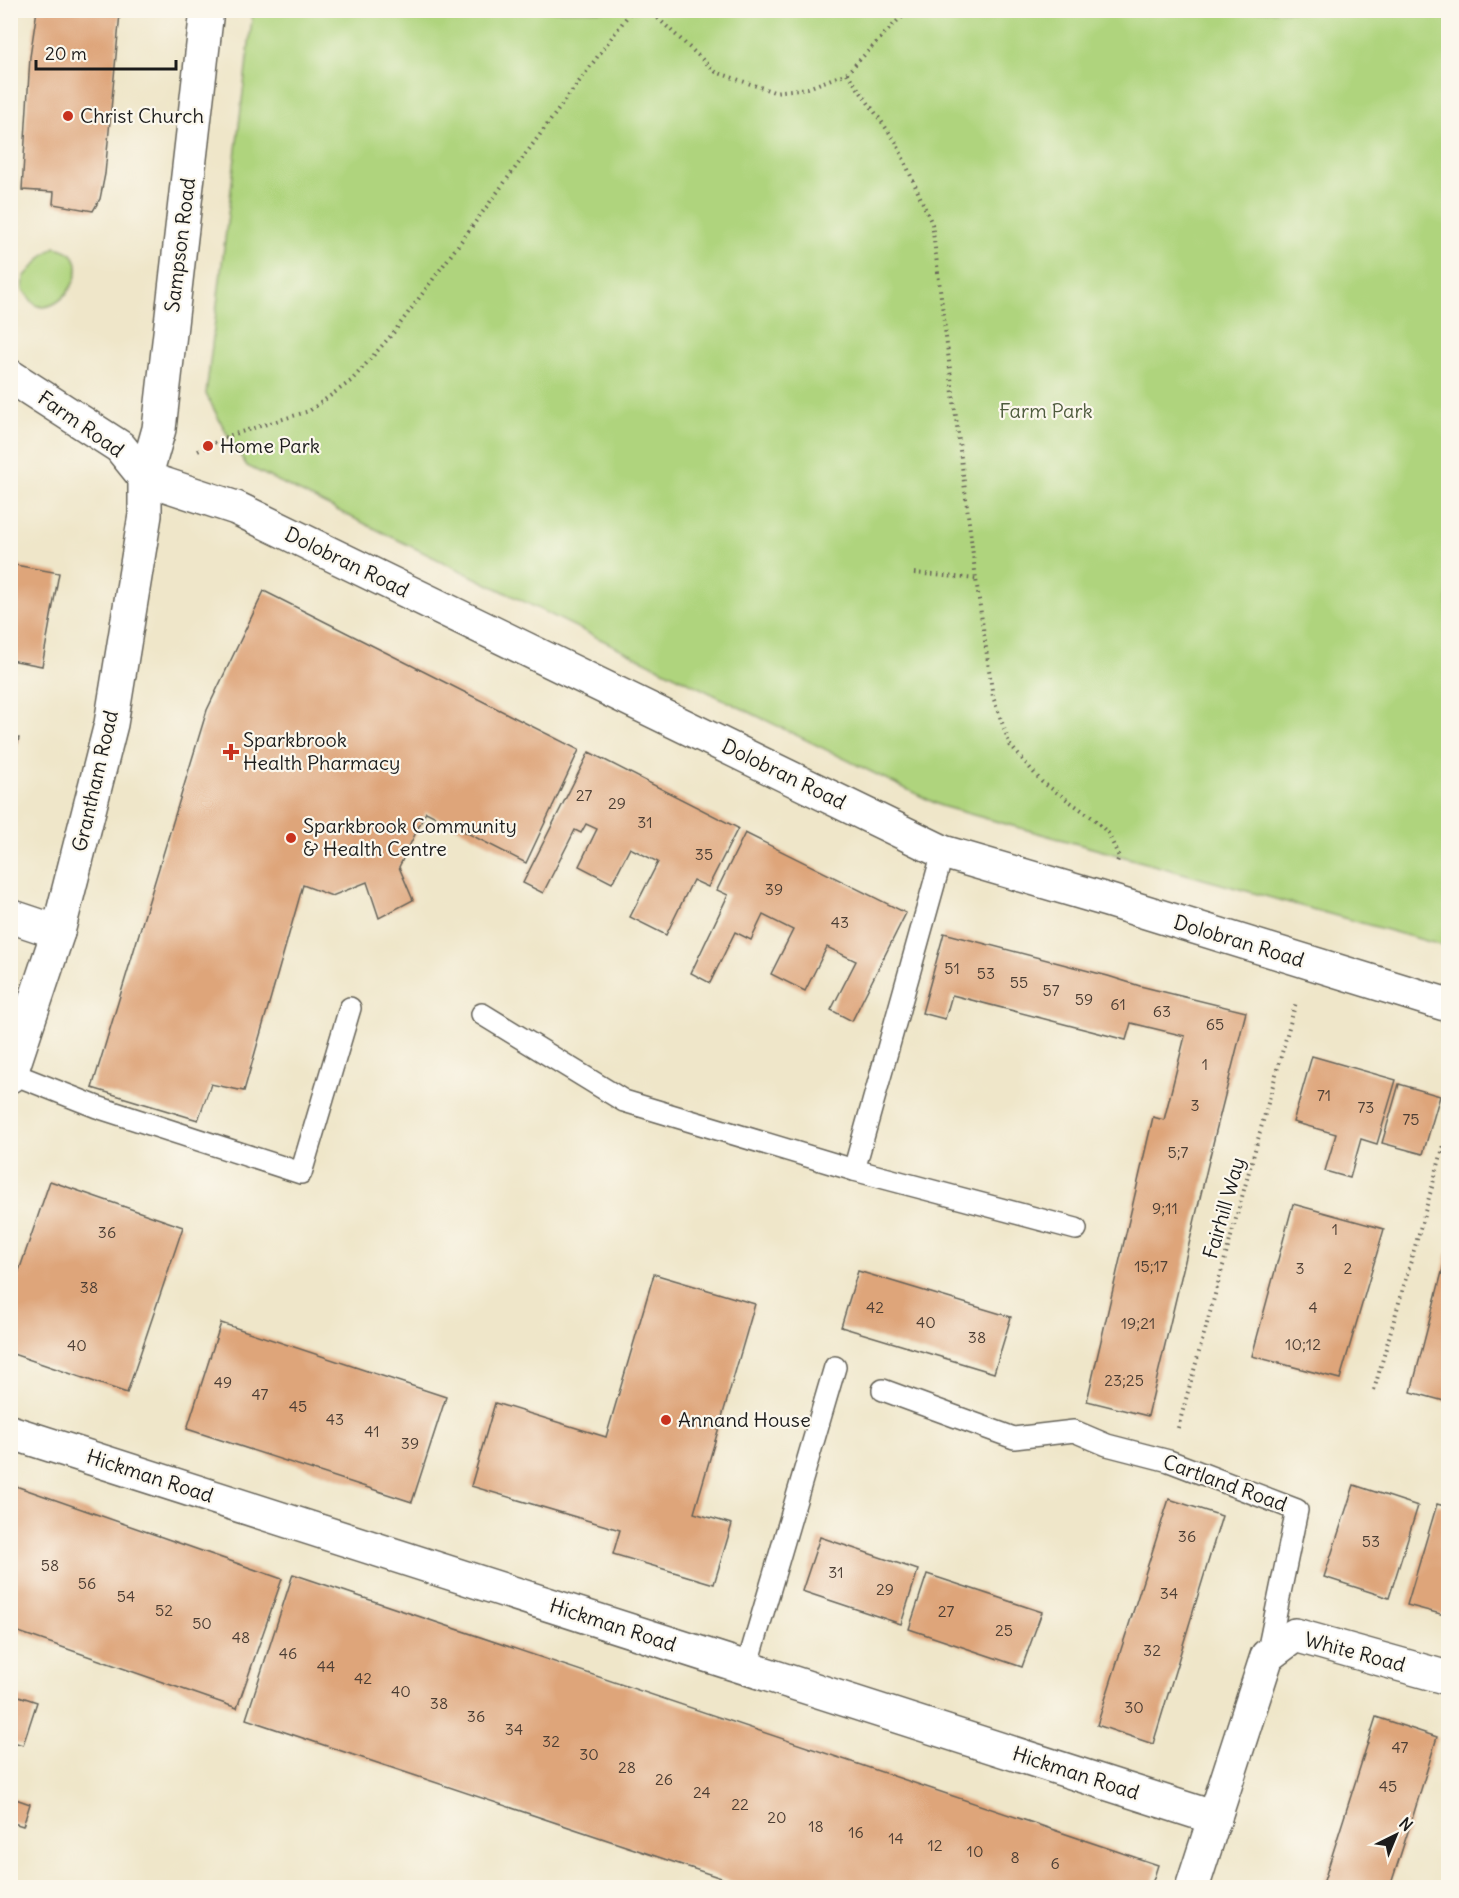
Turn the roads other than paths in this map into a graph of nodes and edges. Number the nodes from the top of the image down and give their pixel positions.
1 (207, 10) edge
2 (10, 376) edge
3 (145, 478) junction
4 (944, 852) junction
5 (10, 916) edge
6 (58, 932) junction
7 (1449, 1005) edge
8 (350, 1008) dead end
9 (482, 1014) dead end
10 (11, 1074) edge
11 (854, 1170) junction
12 (1076, 1229) dead end
13 (835, 1367) dead end
14 (883, 1390) dead end
15 (10, 1432) edge
16 (1267, 1656) junction
17 (747, 1667) junction
18 (1449, 1678) edge
19 (1215, 1818) junction
20 (1192, 1887) edge

1 - 3 street, Sampson Road
2 - 3 street, Farm Road
3 - 4 street, Dolobran Road
3 - 6 street, Grantham Road
4 - 7 street, Dolobran Road
4 - 11 lane
5 - 6 street
6 - 10 street, Grantham Road
8 - 10 lane
9 - 11 lane
11 - 12 lane
13 - 17 lane
14 - 16 lane, Cartland Road
15 - 17 street, Hickman Road
16 - 18 street, White Road
16 - 19 street, Cartland Road
17 - 19 street, Hickman Road
19 - 20 street, Cartland Road

